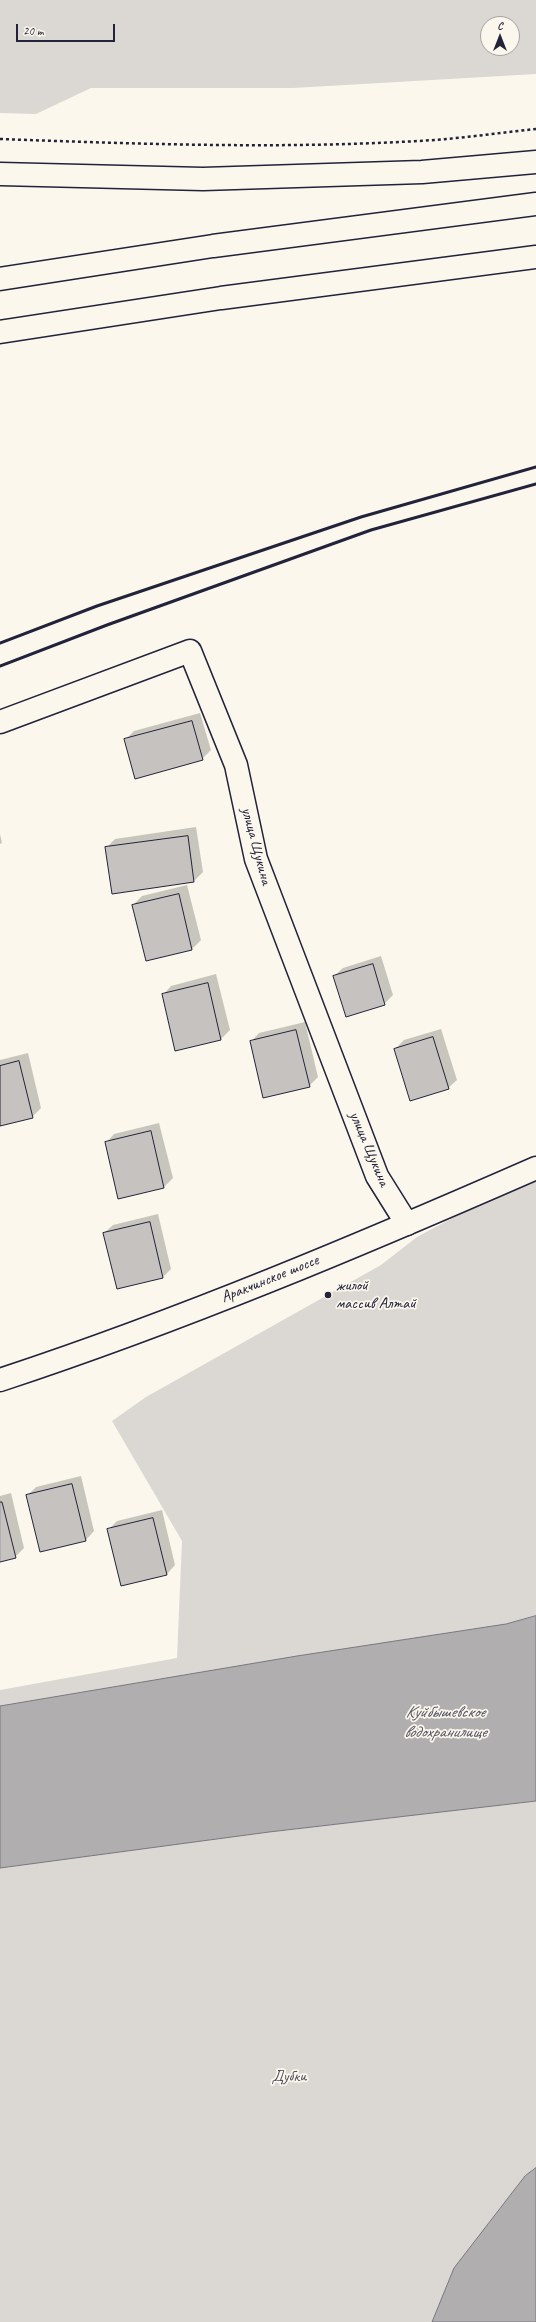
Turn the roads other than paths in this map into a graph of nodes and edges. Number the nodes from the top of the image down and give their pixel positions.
1 (536, 162) edge
2 (0, 174) edge
3 (536, 204) edge
4 (536, 257) edge
5 (0, 279) edge
6 (0, 332) edge
7 (0, 722) edge
8 (536, 1168) edge
9 (407, 1224) junction
10 (0, 1380) edge

1 - 2 main road
3 - 5 main road
4 - 6 main road
7 - 9 main road, улица Щукина
8 - 9 main road, Аракчинское шоссе
9 - 10 main road, Аракчинское шоссе

